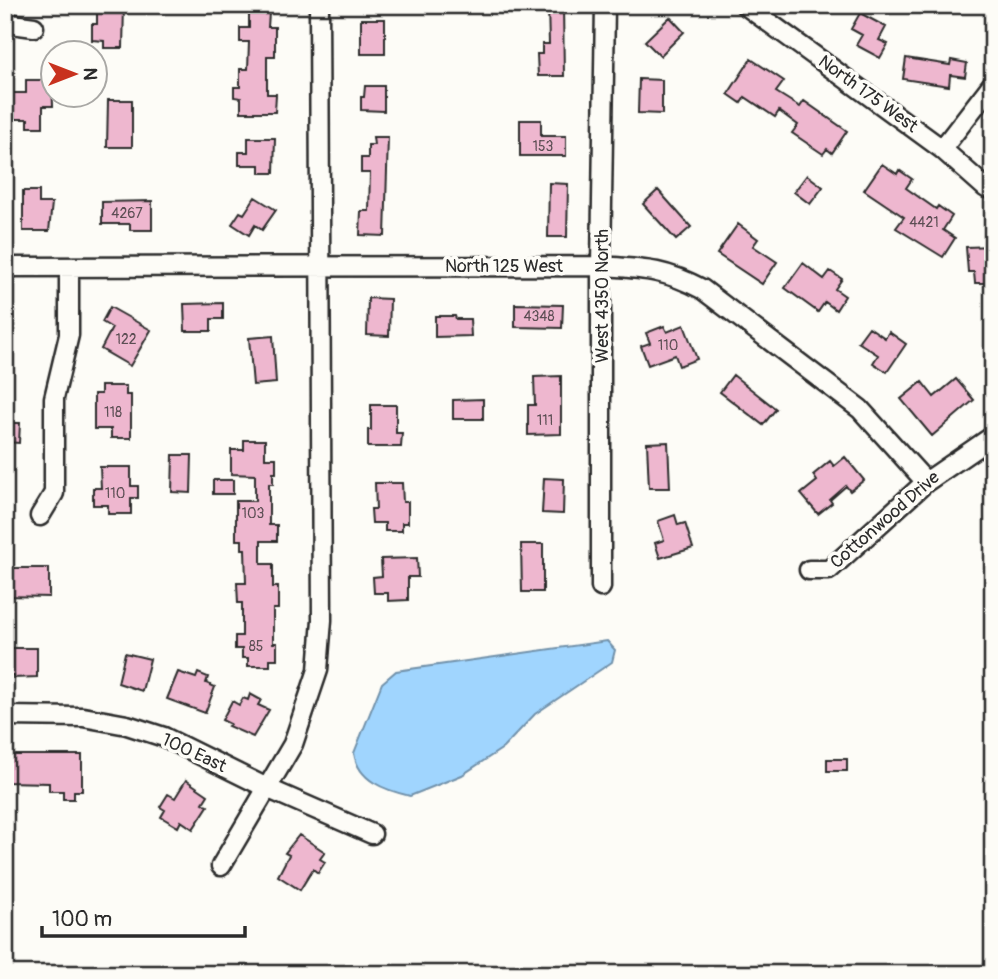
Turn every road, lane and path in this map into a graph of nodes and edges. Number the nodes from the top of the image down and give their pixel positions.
1 (320, 5) edge
2 (605, 5) edge
3 (746, 5) edge
4 (5, 23) edge
5 (34, 27) dead end
6 (993, 83) edge
7 (942, 149) junction
8 (986, 188) dead end
9 (601, 266) junction
10 (5, 267) edge
11 (69, 267) junction
12 (320, 268) junction
13 (993, 436) edge
14 (926, 482) junction
15 (40, 516) dead end
16 (809, 570) dead end
17 (601, 587) dead end
18 (5, 716) edge
19 (269, 789) junction
20 (372, 834) dead end
21 (221, 866) dead end

1 - 12 street
2 - 9 street, West 4350 North
3 - 7 street, North 175 West
4 - 5 street
6 - 7 street
7 - 8 street, North 175 West
9 - 12 street, North 125 West
9 - 14 street, North 125 West
9 - 17 street, West 4350 North
10 - 11 street, North 125 West
11 - 12 street, North 125 West
11 - 15 street
12 - 19 street
13 - 14 street, Cottonwood Drive
14 - 16 street, Cottonwood Drive
18 - 19 street, 100 East
19 - 20 street, 100 East
19 - 21 street

